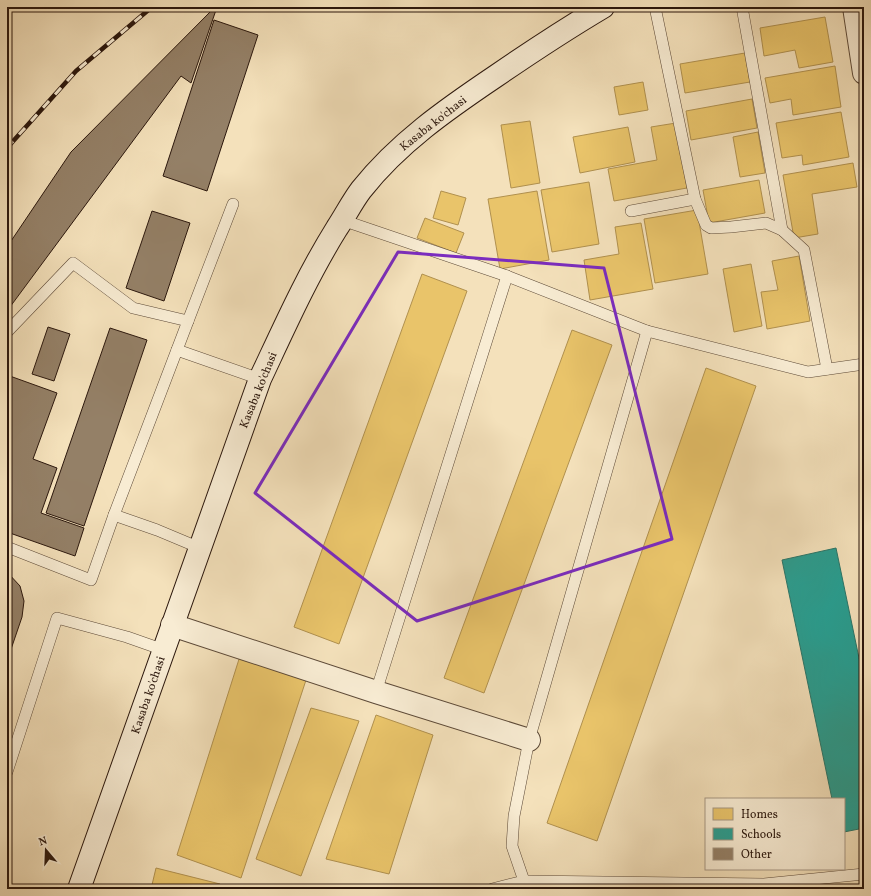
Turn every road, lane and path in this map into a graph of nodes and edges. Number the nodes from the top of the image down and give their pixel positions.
1 (603, 7) edge
2 (655, 7) edge
3 (742, 7) edge
4 (854, 7) edge
5 (864, 73) edge
6 (695, 199) junction
7 (233, 204) dead end
8 (631, 211) dead end
9 (342, 220) junction
10 (782, 230) junction
11 (507, 276) junction
12 (188, 321) junction
13 (647, 331) junction
14 (7, 332) edge
15 (177, 350) junction
16 (864, 364) edge
17 (827, 369) junction
18 (260, 379) junction
19 (114, 515) junction
20 (7, 547) edge
21 (200, 548) junction
22 (172, 625) junction
23 (164, 650) junction
24 (376, 692) junction
25 (529, 740) junction
26 (7, 772) edge
27 (864, 874) edge
28 (526, 885) edge
29 (79, 889) edge
30 (492, 889) edge

1 - 9 street, Kasaba ko'chasi
2 - 6 lane
3 - 10 lane
4 - 5 street
6 - 8 lane
6 - 10 lane
7 - 12 lane
9 - 11 lane
9 - 18 street, Kasaba ko'chasi
10 - 17 lane
11 - 13 lane
11 - 24 lane
12 - 14 lane
12 - 15 lane
13 - 17 lane
13 - 25 lane
15 - 18 lane
15 - 19 lane
16 - 17 lane
18 - 21 street, Kasaba ko'chasi
19 - 20 lane
19 - 21 lane
21 - 22 street, Kasaba ko'chasi
22 - 23 street, Kasaba ko'chasi
22 - 24 street
23 - 26 lane
23 - 29 street, Kasaba ko'chasi
24 - 25 street
25 - 28 lane
27 - 28 lane
28 - 30 lane

